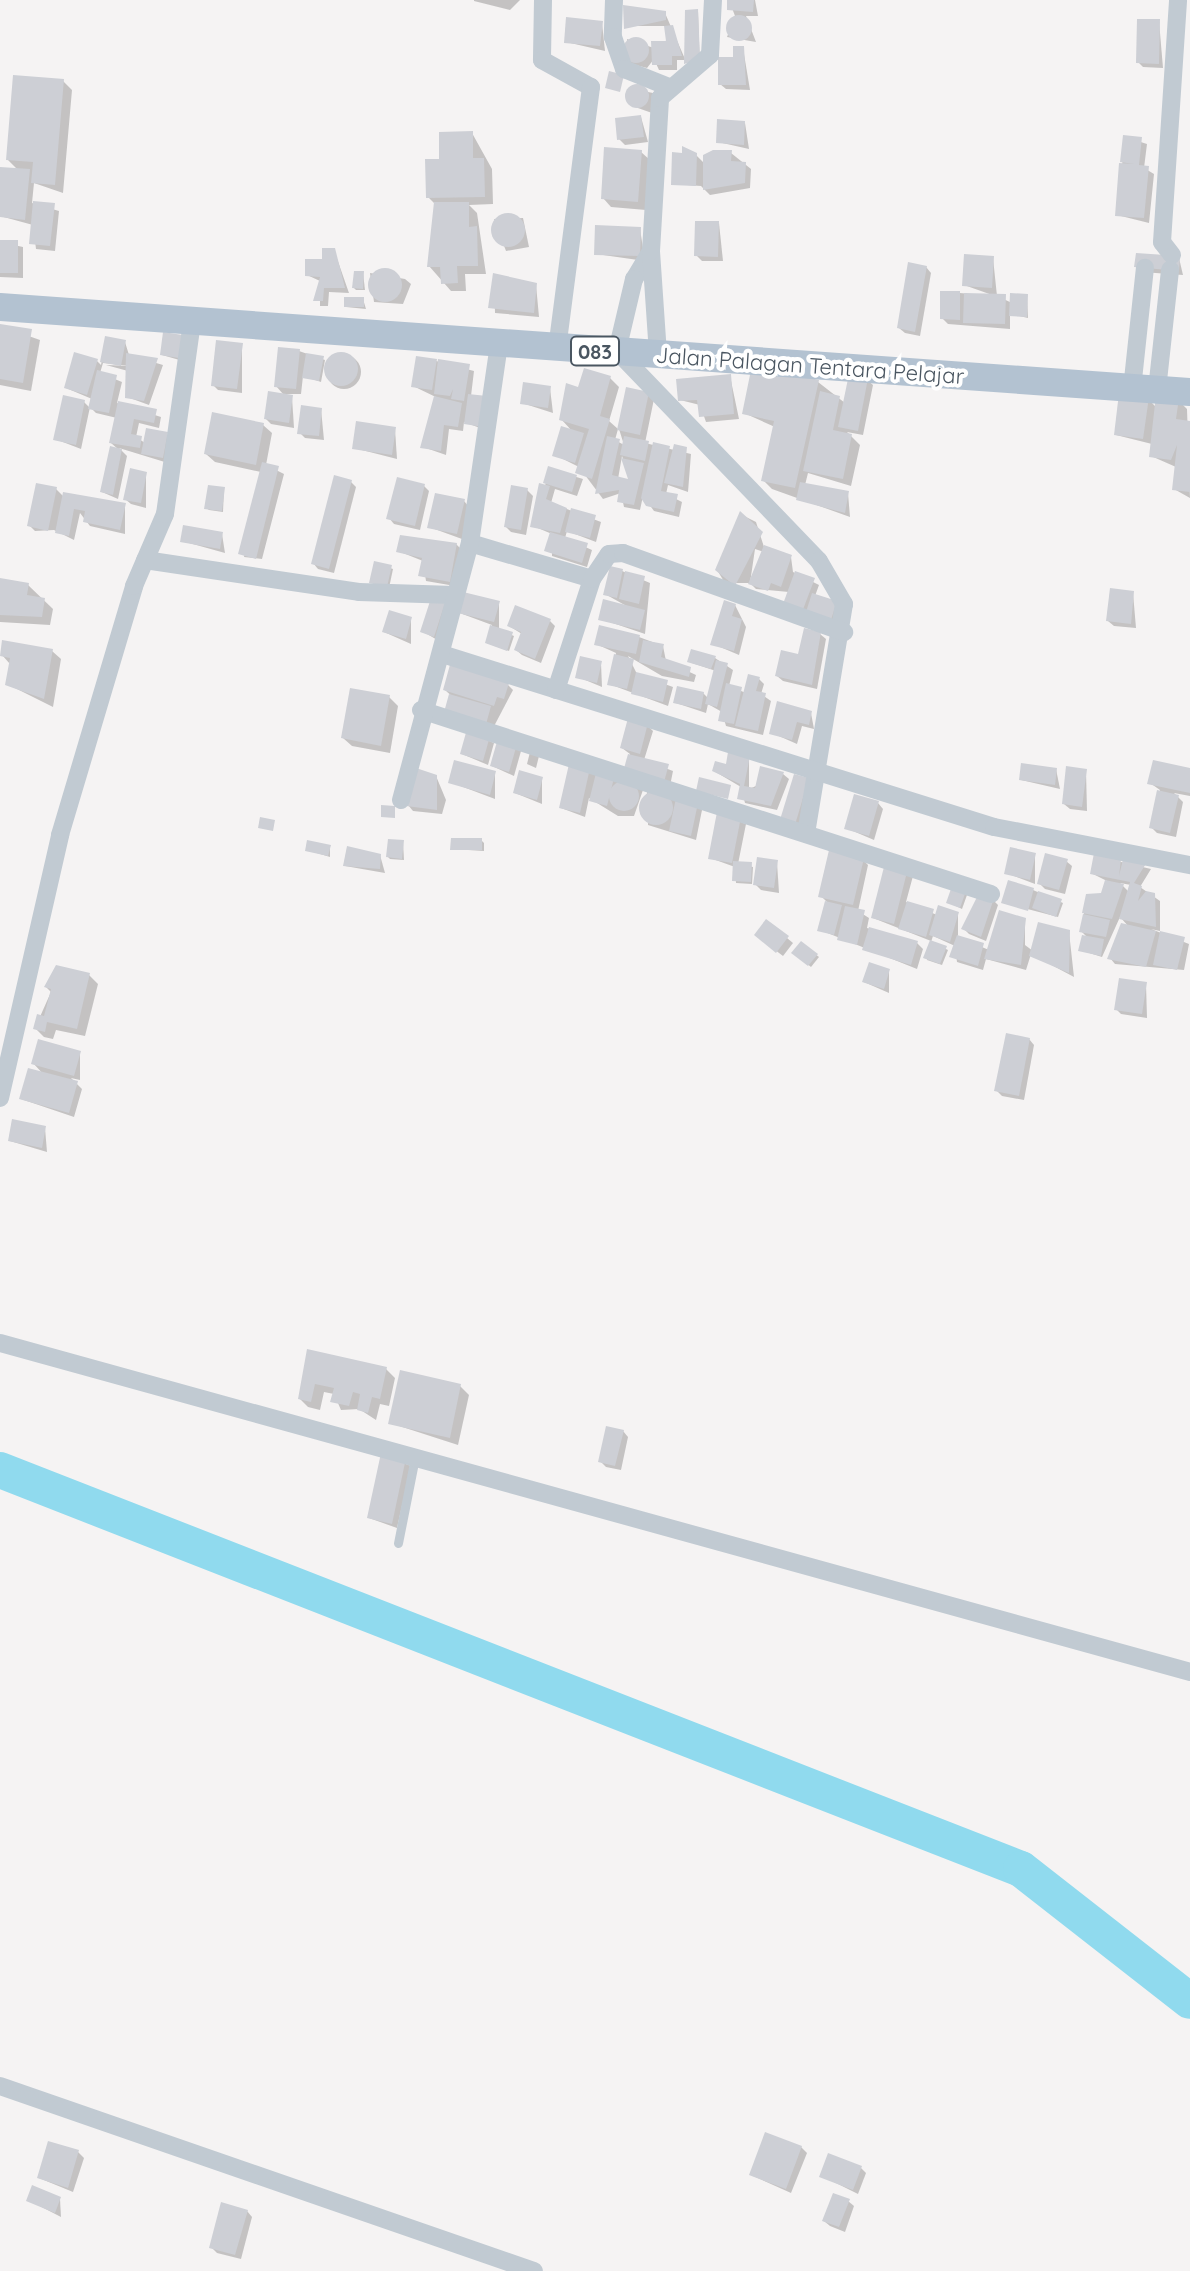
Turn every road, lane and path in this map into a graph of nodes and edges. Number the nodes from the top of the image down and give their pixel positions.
1 (543, 0) edge
2 (614, 0) edge
3 (713, 0) edge
4 (1178, 0) edge
5 (1190, 2) edge
6 (669, 87) junction
7 (651, 251) junction
8 (1168, 256) junction
9 (0, 307) edge
10 (192, 321) junction
11 (499, 343) junction
12 (557, 350) junction
13 (617, 351) junction
14 (658, 354) junction
15 (1144, 389) junction
16 (1190, 392) edge
17 (470, 543) junction
18 (145, 560) junction
19 (592, 579) junction
20 (454, 595) junction
21 (844, 632) junction
22 (442, 654) junction
23 (556, 690) junction
24 (421, 710) junction
25 (821, 773) junction
26 (401, 800) dead end
27 (806, 834) junction
28 (1190, 865) edge
29 (991, 894) dead end
30 (0, 1095) edge
31 (0, 1343) edge
32 (415, 1457) junction
33 (398, 1543) dead end
34 (1190, 1672) edge
35 (0, 2086) edge
36 (534, 2271) edge

1 - 12 street
2 - 6 street
3 - 6 street
4 - 5 street
4 - 8 street
6 - 7 street
7 - 13 street
7 - 14 street
8 - 15 street
8 - 15 street
9 - 10 main road, Jalan Palagan Tentara Pelajar / 083
10 - 11 main road, Jalan Palagan Tentara Pelajar / 083
10 - 18 street
11 - 12 main road, Jalan Palagan Tentara Pelajar / 083
11 - 17 street
12 - 13 main road, Jalan Palagan Tentara Pelajar / 083
13 - 14 main road, Jalan Palagan Tentara Pelajar / 083
13 - 21 street
14 - 15 main road, Jalan Palagan Tentara Pelajar / 083
15 - 16 main road, Jalan Palagan Tentara Pelajar / 083
17 - 19 street
17 - 20 street
18 - 20 street
18 - 30 street
19 - 21 street
19 - 23 street
20 - 22 street
21 - 25 street
22 - 23 street
22 - 24 street
23 - 25 street
24 - 26 street
24 - 27 street
25 - 27 street
25 - 28 street
27 - 29 street
31 - 32 street
32 - 33 lane
32 - 34 street
35 - 36 street

